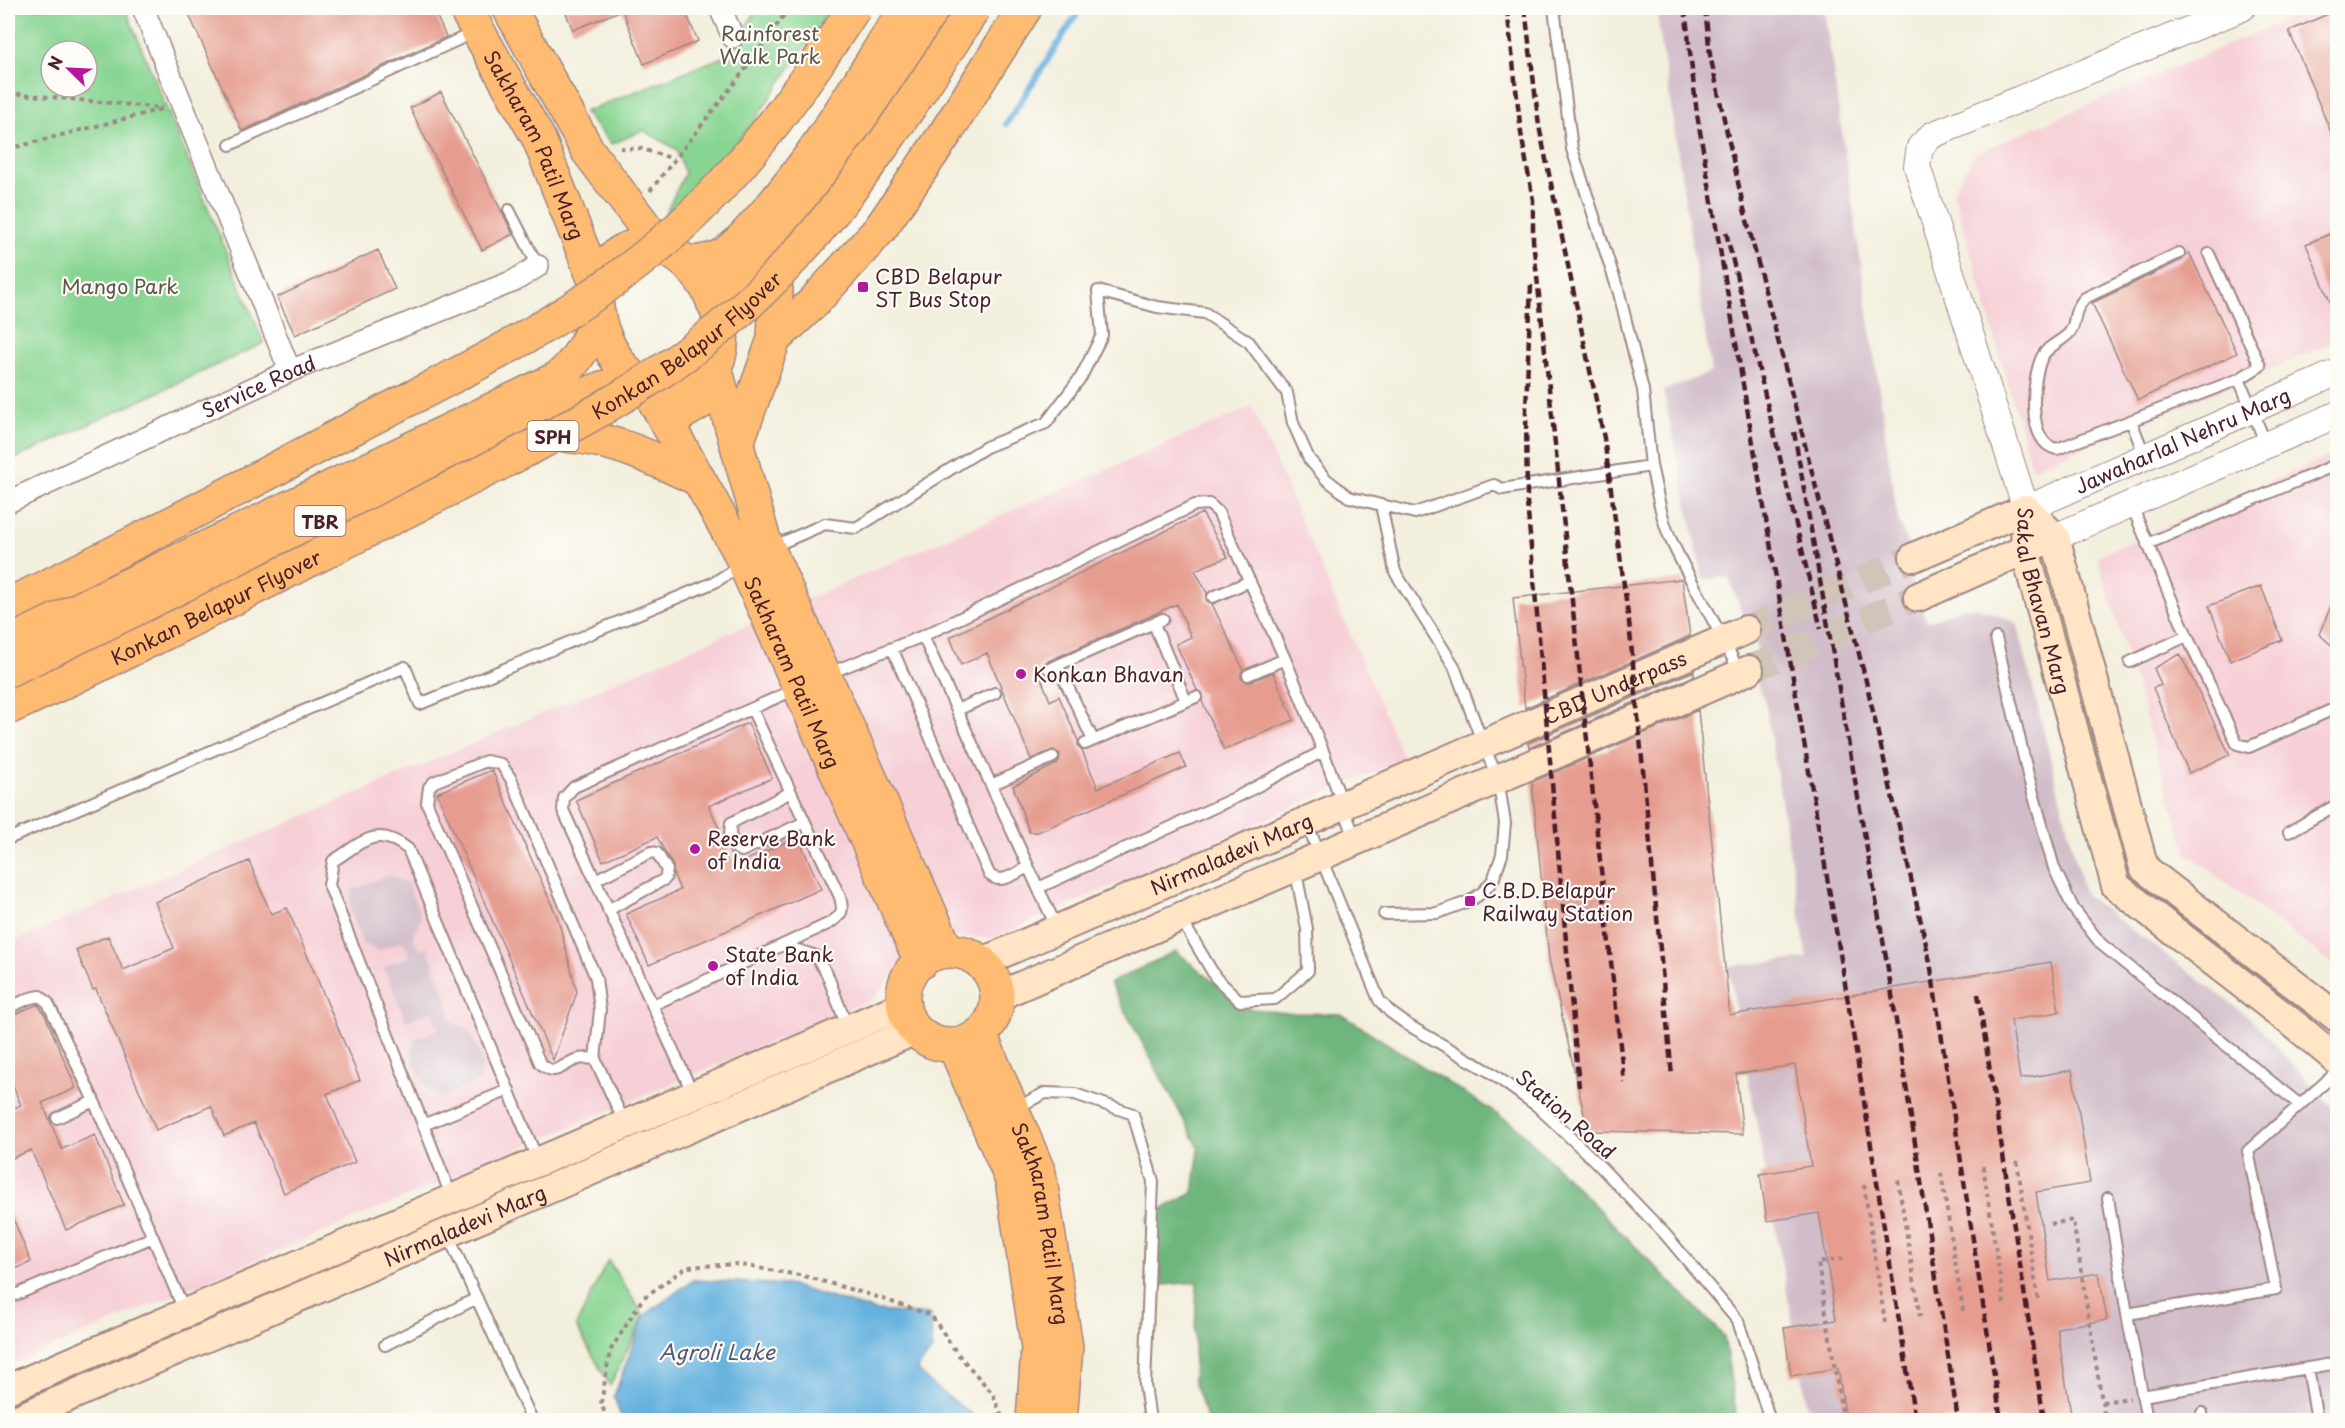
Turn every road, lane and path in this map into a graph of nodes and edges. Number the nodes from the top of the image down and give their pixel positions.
1 (143, 8) edge
2 (509, 8) edge
3 (720, 8) edge
4 (789, 8) edge
5 (854, 8) edge
6 (906, 8) edge
7 (936, 8) edge
8 (974, 8) edge
9 (1025, 8) edge
10 (1554, 8) edge
11 (2242, 8) edge
12 (472, 19) edge
13 (733, 37) dead end
14 (8, 93) edge
15 (230, 145) dead end
16 (8, 149) edge
17 (588, 151) junction
18 (554, 171) junction
19 (646, 196) dead end
20 (508, 210) dead end
21 (659, 245) junction
22 (769, 246) junction
23 (2179, 253) dead end
24 (2209, 254) dead end
25 (688, 264) junction
26 (538, 266) joint
27 (598, 301) junction
28 (713, 302) junction
29 (774, 339) junction
30 (290, 371) junction
31 (2337, 372) edge
32 (718, 379) junction
33 (2239, 379) junction
34 (642, 386) junction
35 (2251, 410) junction
36 (2337, 414) edge
37 (2131, 421) junction
38 (667, 422) junction
39 (490, 440) junction
40 (736, 443) junction
41 (2267, 445) junction
42 (2145, 456) junction
43 (2337, 464) edge
44 (1651, 466) junction
45 (698, 479) junction
46 (8, 502) edge
47 (2131, 504) junction
48 (1381, 505) junction
49 (2026, 510) junction
50 (2055, 537) junction
51 (2147, 544) junction
52 (2025, 549) junction
53 (756, 556) junction
54 (1914, 557) tunnel mouth
55 (1250, 581) junction
56 (1213, 597) dead end
57 (1918, 597) tunnel mouth
58 (8, 605) edge
59 (1736, 634) junction
60 (923, 636) junction
61 (2187, 636) junction
62 (1996, 638) dead end
63 (8, 643) edge
64 (892, 648) junction
65 (1285, 659) junction
66 (2130, 662) dead end
67 (8, 671) edge
68 (1744, 672) joint
69 (1248, 675) dead end
70 (811, 682) junction
71 (995, 693) dead end
72 (2337, 707) edge
73 (8, 708) edge
74 (752, 709) junction
75 (957, 710) junction
76 (1089, 742) joint
77 (1483, 744) junction
78 (1323, 751) junction
79 (1053, 758) dead end
80 (1498, 779) junction
81 (991, 785) junction
82 (791, 792) junction
83 (1344, 804) junction
84 (2337, 804) edge
85 (1306, 821) junction
86 (805, 822) junction
87 (2289, 832) dead end
88 (8, 838) edge
89 (1356, 841) junction
90 (1321, 856) junction
91 (1028, 867) junction
92 (1295, 867) junction
93 (595, 880) junction
94 (1038, 888) junction
95 (608, 910) junction
96 (1384, 914) dead end
97 (1180, 916) junction
98 (1058, 930) junction
99 (783, 945) junction
100 (934, 956) junction
101 (981, 963) junction
102 (996, 997) junction
103 (653, 1005) junction
104 (8, 1008) edge
105 (910, 1018) junction
106 (2337, 1018) edge
107 (848, 1029) junction
108 (967, 1039) junction
109 (594, 1059) junction
110 (2337, 1061) edge
111 (2337, 1071) edge
112 (509, 1090) junction
113 (94, 1101) junction
114 (2300, 1105) junction
115 (699, 1109) junction
116 (1012, 1110) junction
117 (57, 1118) dead end
118 (625, 1124) junction
119 (423, 1125) junction
120 (2017, 1161) dead end
121 (538, 1162) junction
122 (1983, 1166) dead end
123 (1941, 1173) dead end
124 (1898, 1180) dead end
125 (1864, 1185) dead end
126 (2108, 1198) dead end
127 (444, 1215) junction
128 (2050, 1224) dead end
129 (153, 1237) junction
130 (1846, 1258) dead end
131 (8, 1298) edge
132 (477, 1298) junction
133 (2038, 1299) dead end
134 (2004, 1304) dead end
135 (1963, 1311) dead end
136 (185, 1313) junction
137 (2127, 1314) junction
138 (1920, 1317) dead end
139 (1885, 1323) dead end
140 (385, 1345) dead end
141 (2337, 1364) edge
142 (2308, 1368) junction
143 (2142, 1396) junction
144 (14, 1400) edge
145 (2102, 1402) junction
146 (532, 1420) edge
147 (608, 1420) edge
148 (1003, 1420) edge
149 (1032, 1420) edge
150 (1060, 1420) edge
151 (1150, 1420) edge
152 (1770, 1420) edge
153 (1843, 1420) edge
154 (2104, 1420) edge
155 (2146, 1420) edge
156 (2317, 1420) edge

1 - 30 street
2 - 17 main road, Sakharam Patil Marg
3 - 13 street
4 - 19 path
5 - 58 main road, bridge
6 - 25 main road
7 - 22 main road
8 - 73 main road, Konkan Belapur Flyover / SPH, bridge
9 - 29 main road
10 - 44 lane
11 - 49 street
12 - 15 lane
12 - 18 main road, Sakharam Patil Marg
14 - 16 path
17 - 18 main road
17 - 21 main road, Sakharam Patil Marg
18 - 27 main road, Sakharam Patil Marg
20 - 26 lane
21 - 25 main road
21 - 27 main road, TBR
22 - 28 main road
22 - 29 main road
23 - 37 lane
24 - 33 lane
25 - 28 main road
26 - 30 street, Service Road
27 - 34 main road
27 - 63 main road, TBR
28 - 32 main road
29 - 40 main road
30 - 46 street, Service Road
31 - 35 street, Jawaharlal Nehru Marg
32 - 34 main road, TBR
32 - 38 main road
32 - 40 main road, Sakharam Patil Marg
33 - 35 lane
33 - 37 lane
34 - 38 main road, Sakharam Patil Marg
34 - 39 main road, TBR
35 - 41 lane
35 - 42 street, Jawaharlal Nehru Marg
36 - 41 street, Jawaharlal Nehru Marg
37 - 42 lane
38 - 45 main road, Sakharam Patil Marg
39 - 45 main road
39 - 67 main road, TBR
40 - 53 main road, Sakharam Patil Marg
41 - 47 street, Jawaharlal Nehru Marg
42 - 49 street, Jawaharlal Nehru Marg
43 - 51 lane
44 - 48 lane
44 - 59 lane
45 - 53 main road, Sakharam Patil Marg
47 - 50 street, Jawaharlal Nehru Marg
47 - 51 lane
48 - 53 lane
48 - 77 lane
49 - 50 main road, Sakal Bhavan Marg
49 - 52 main road, Sakal Bhavan Marg
49 - 54 main road
50 - 52 main road
50 - 106 main road, Sakal Bhavan Marg
51 - 61 lane
52 - 57 main road
52 - 110 main road, Sakal Bhavan Marg
53 - 70 main road, Sakharam Patil Marg
53 - 88 lane
55 - 56 lane
55 - 60 lane
55 - 65 lane
59 - 68 lane
59 - 77 main road, CBD Underpass
60 - 64 lane
60 - 75 lane
61 - 66 lane
61 - 72 lane
62 - 114 lane
64 - 70 lane
64 - 91 lane
65 - 69 lane
65 - 78 lane
68 - 80 main road, CBD Underpass
70 - 74 lane
70 - 100 main road, Sakharam Patil Marg
71 - 75 lane
74 - 82 lane
74 - 93 lane
75 - 81 lane
76 - 76 lane
77 - 80 lane
77 - 83 main road, Nirmaladevi Marg
78 - 83 lane
78 - 94 lane
79 - 81 lane
80 - 89 main road, Nirmaladevi Marg
80 - 96 lane
81 - 91 lane
82 - 86 lane
82 - 86 lane
83 - 85 main road, Nirmaladevi Marg
83 - 89 lane
84 - 87 lane
85 - 90 lane, Station Road
85 - 98 main road, Nirmaladevi Marg
86 - 99 lane
89 - 90 main road, Nirmaladevi Marg
90 - 92 main road, Nirmaladevi Marg
90 - 152 lane, Station Road
91 - 94 lane
92 - 97 main road, Nirmaladevi Marg
92 - 97 lane
93 - 95 lane
93 - 95 lane
94 - 98 lane
95 - 103 lane
97 - 102 main road, Nirmaladevi Marg
98 - 101 main road, Nirmaladevi Marg
99 - 103 lane
99 - 107 lane
100 - 101 main road
100 - 105 main road
101 - 102 main road
102 - 108 main road
103 - 115 lane
104 - 113 lane
105 - 107 main road, Nirmaladevi Marg
105 - 108 main road
105 - 115 main road, Nirmaladevi Marg
107 - 115 main road, Nirmaladevi Marg
108 - 116 main road, Sakharam Patil Marg
108 - 149 main road, Sakharam Patil Marg
109 - 109 lane
109 - 118 lane
111 - 114 lane
112 - 119 lane
112 - 119 lane
112 - 121 lane
113 - 117 lane
113 - 129 lane
114 - 137 lane
115 - 118 main road, Nirmaladevi Marg
115 - 127 main road, Nirmaladevi Marg
116 - 150 main road, Sakharam Patil Marg
116 - 151 lane
118 - 121 main road, Nirmaladevi Marg
119 - 127 lane
120 - 133 path
121 - 127 main road, Nirmaladevi Marg
122 - 134 path
123 - 135 path
124 - 138 path
125 - 139 path
126 - 137 lane
127 - 132 lane
127 - 136 main road, Nirmaladevi Marg
127 - 144 main road, Nirmaladevi Marg
128 - 145 path
129 - 131 lane
129 - 136 lane
130 - 153 path
132 - 140 lane
132 - 146 lane
136 - 144 main road, Nirmaladevi Marg
137 - 143 lane
141 - 142 lane
142 - 143 lane
142 - 156 lane
143 - 145 path
143 - 155 lane
145 - 154 path
147 - 148 path

